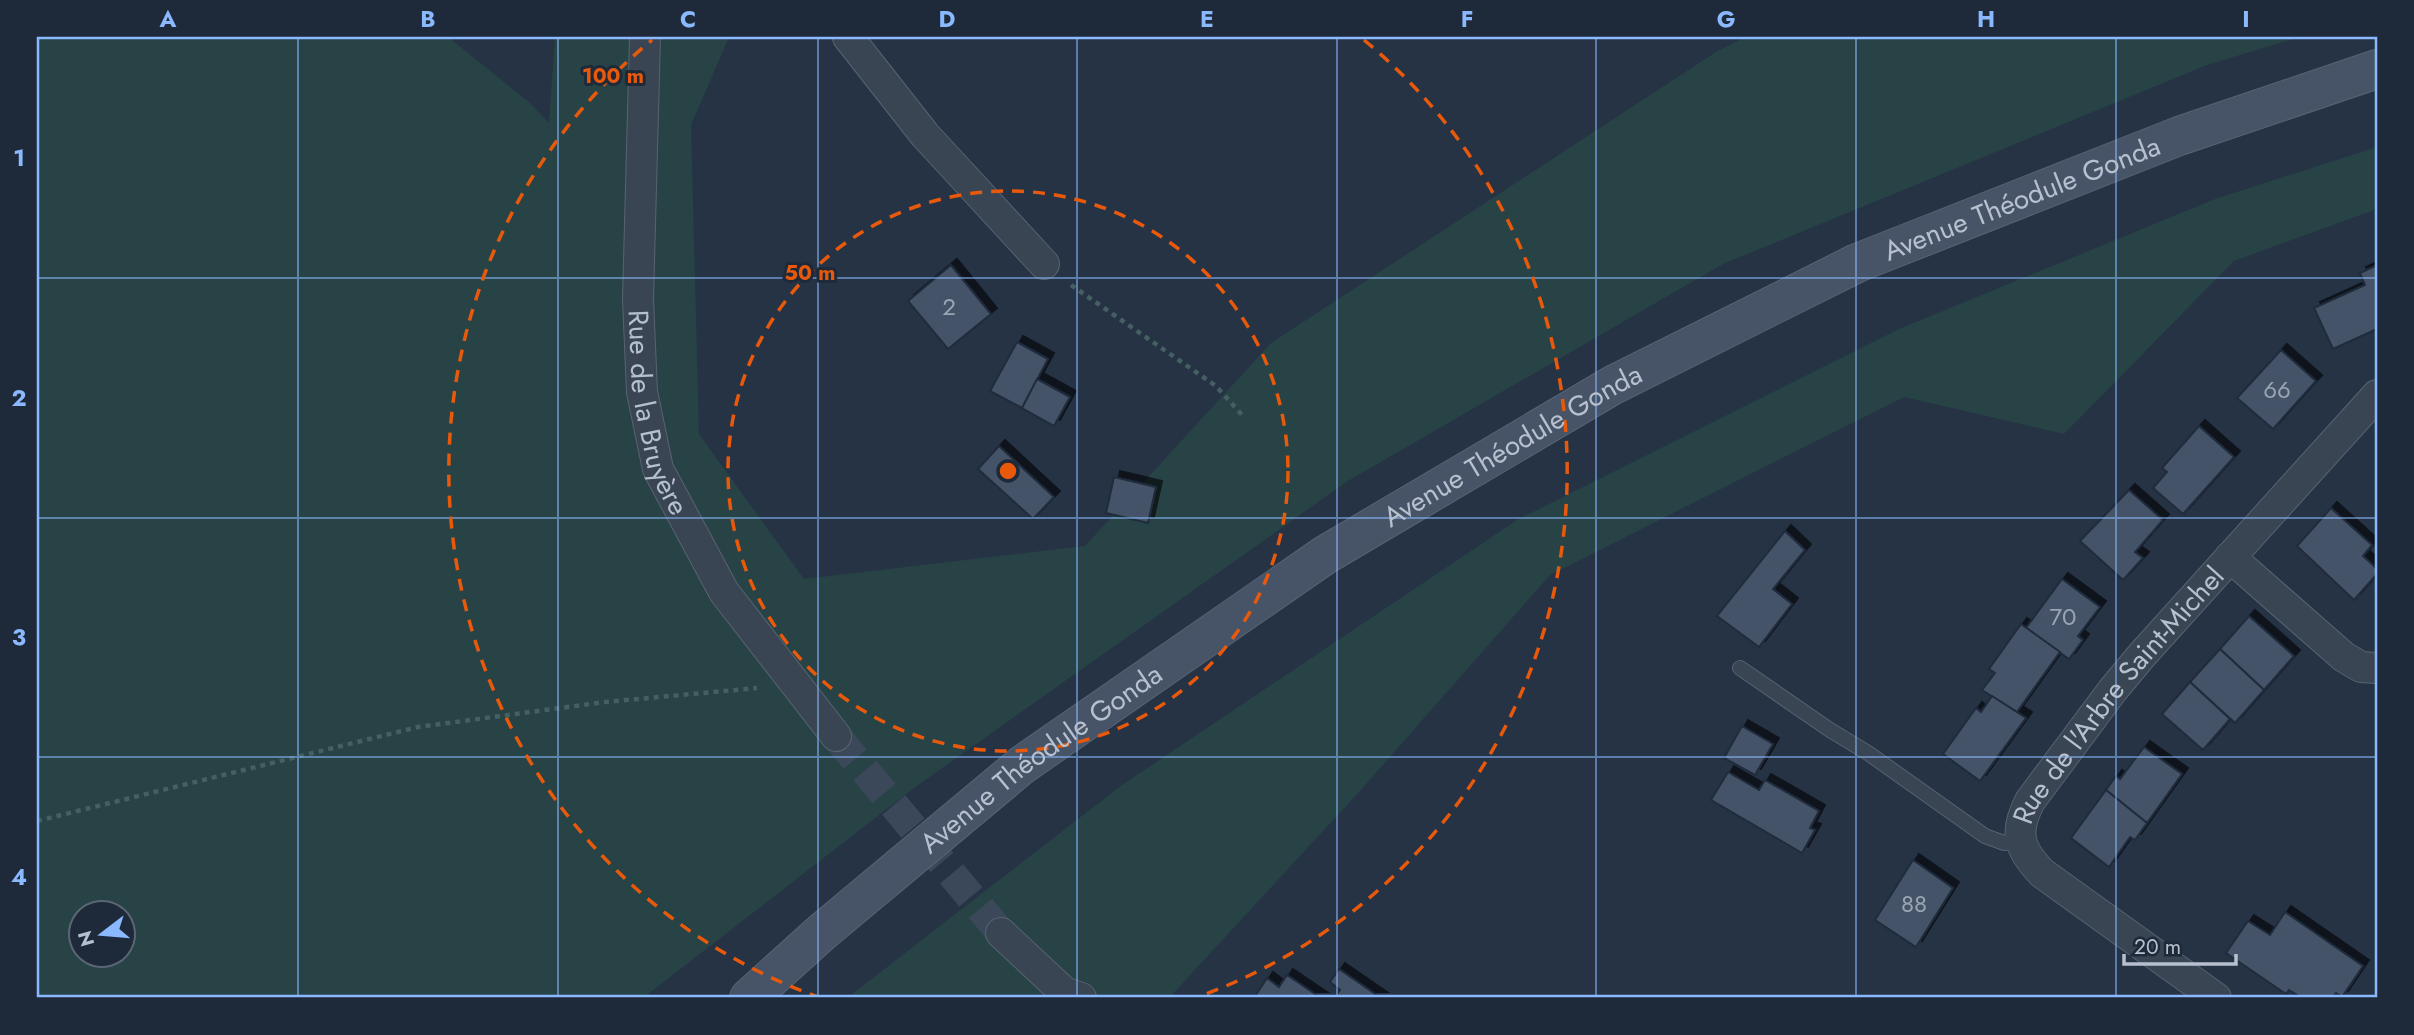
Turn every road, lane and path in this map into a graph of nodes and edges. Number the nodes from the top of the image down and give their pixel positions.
1 (645, 37) edge
2 (848, 37) edge
3 (2377, 69) edge
4 (1044, 264) joint
5 (2377, 395) edge
6 (1242, 415) dead end
7 (2230, 557) junction
8 (1740, 668) dead end
9 (2377, 668) edge
10 (800, 690) junction
11 (836, 736) tunnel mouth
12 (37, 821) edge
13 (2020, 841) junction
14 (1001, 933) tunnel mouth
15 (750, 998) edge
16 (1081, 998) edge
17 (2216, 998) edge

1 - 10 street, Rue de la Bruyère
2 - 4 street
3 - 15 main road, Avenue Théodule Gonda
4 - 6 path
5 - 7 street, Rue de l'Arbre Saint-Michel
7 - 9 street, Rue de l'Arbre Saint-Michel
7 - 13 street, Rue de l'Arbre Saint-Michel
8 - 13 lane, Rue de l'Arbre Saint-Michel
10 - 11 street, Rue de la Bruyère
10 - 12 path
13 - 17 street, Rue de l'Arbre Saint-Michel
14 - 16 street

